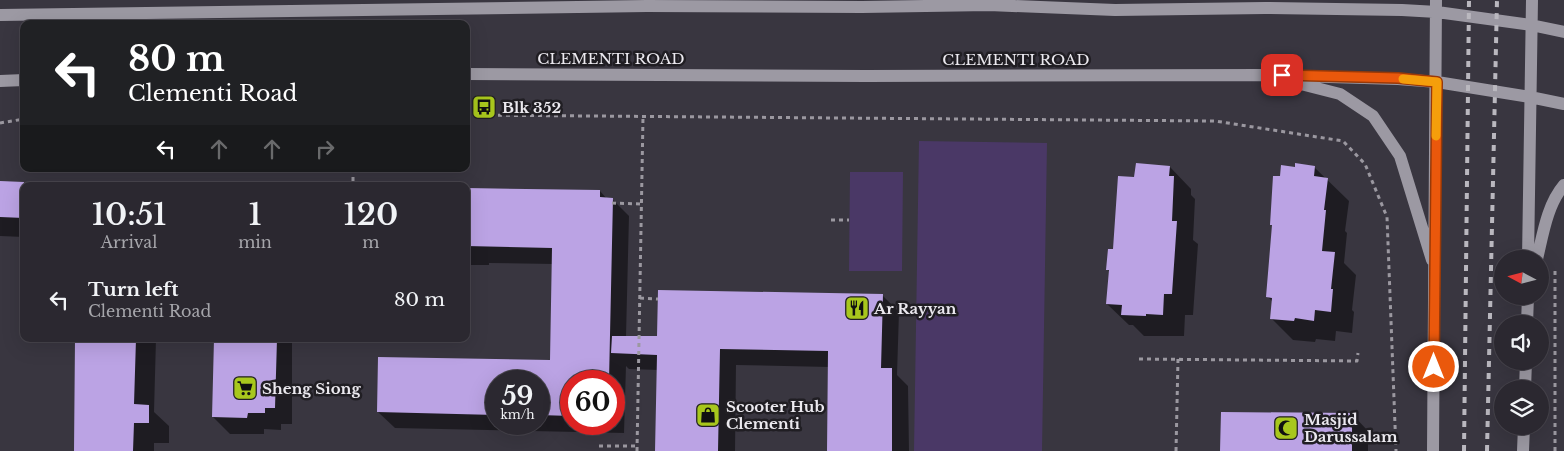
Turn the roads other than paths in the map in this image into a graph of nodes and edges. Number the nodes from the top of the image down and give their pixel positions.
1 (617, 0) edge
2 (964, 0) edge
3 (1277, 0) edge
4 (1532, 0) edge
5 (989, 5) junction
6 (646, 6) junction
7 (1436, 6) edge
8 (1265, 8) junction
9 (0, 15) edge
10 (1531, 25) junction
11 (1564, 32) edge
12 (470, 74) edge
13 (1263, 75) junction
14 (20, 80) edge
15 (0, 81) edge
16 (1437, 82) junction
17 (1530, 97) junction
18 (1564, 104) edge
19 (1564, 185) edge
20 (1528, 250) edge
21 (1540, 250) edge
22 (1435, 269) junction
23 (1524, 435) edge
24 (1434, 451) edge
25 (1523, 451) edge

1 - 6 main road
2 - 5 main road
3 - 8 main road
4 - 10 main road
5 - 6 main road
5 - 8 main road
6 - 9 main road
7 - 8 main road
7 - 10 main road
7 - 16 main road
10 - 11 main road
10 - 17 main road
12 - 13 main road, CLEMENTI ROAD
13 - 16 main road, CLEMENTI ROAD
13 - 22 main road
14 - 15 main road
16 - 17 main road, CLEMENTI ROAD
16 - 22 main road
17 - 18 main road, CLEMENTI ROAD
17 - 20 main road
19 - 21 main road
22 - 24 main road
23 - 25 main road

